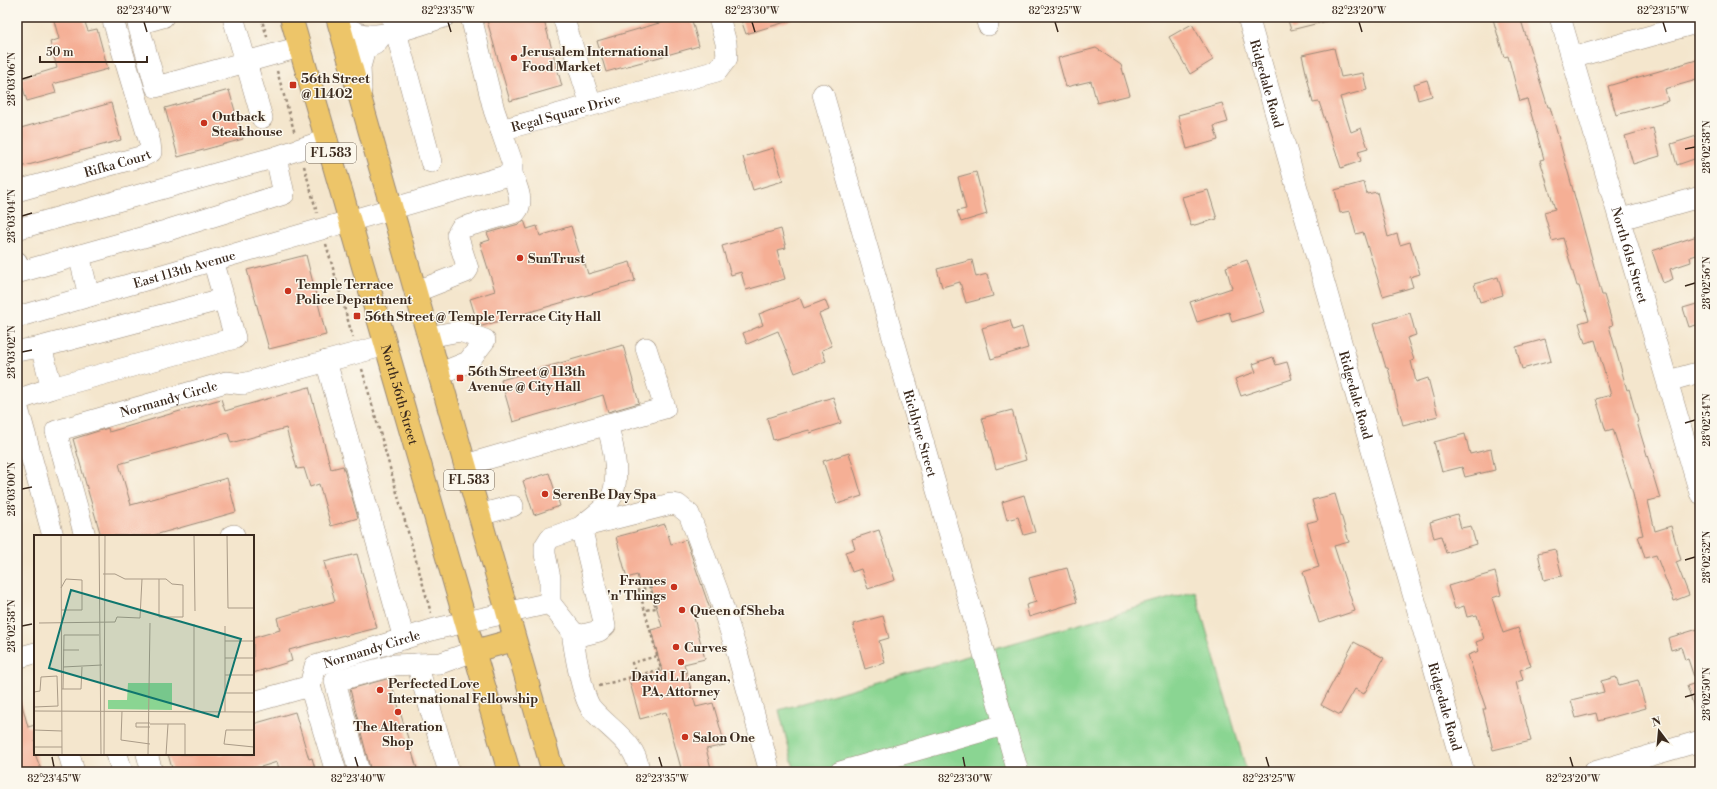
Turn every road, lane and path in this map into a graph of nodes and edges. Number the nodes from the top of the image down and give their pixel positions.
1 (112, 17) edge
2 (163, 17) edge
3 (232, 17) edge
4 (261, 17) edge
5 (291, 17) edge
6 (444, 17) edge
7 (471, 17) edge
8 (563, 17) edge
9 (719, 17) edge
10 (1248, 17) edge
11 (1560, 17) edge
12 (337, 18) edge
13 (1700, 22) edge
14 (390, 28) edge
15 (300, 47) junction
16 (272, 55) junction
17 (1572, 58) junction
18 (246, 63) junction
19 (823, 94) dead end
20 (361, 103) junction
21 (591, 105) junction
22 (262, 118) dead end
23 (501, 130) junction
24 (327, 140) junction
25 (299, 149) junction
26 (276, 157) junction
27 (431, 162) dead end
28 (512, 174) junction
29 (17, 191) edge
30 (1700, 197) edge
31 (391, 208) junction
32 (1621, 219) junction
33 (351, 221) junction
34 (17, 229) edge
35 (322, 229) junction
36 (79, 255) junction
37 (212, 260) junction
38 (17, 262) edge
39 (415, 292) junction
40 (89, 296) junction
41 (223, 298) junction
42 (17, 316) edge
43 (428, 337) junction
44 (386, 345) junction
45 (41, 347) junction
46 (646, 348) dead end
47 (17, 351) edge
48 (358, 353) junction
49 (326, 361) junction
50 (1700, 372) edge
51 (438, 374) junction
52 (1668, 381) junction
53 (52, 388) junction
54 (17, 400) edge
55 (17, 404) edge
56 (607, 424) junction
57 (56, 431) junction
58 (27, 440) junction
59 (465, 465) junction
60 (1700, 493) edge
61 (513, 506) dead end
62 (479, 515) junction
63 (581, 527) junction
64 (53, 535) edge
65 (85, 535) edge
66 (550, 603) junction
67 (645, 610) junction
68 (506, 613) junction
69 (466, 623) junction
70 (435, 629) junction
71 (572, 631) junction
72 (404, 639) junction
73 (514, 640) junction
74 (474, 651) junction
75 (34, 653) edge
76 (657, 656) junction
77 (17, 658) edge
78 (417, 664) junction
79 (636, 676) junction
80 (310, 686) junction
81 (584, 690) junction
82 (254, 702) edge
83 (1004, 724) junction
84 (1700, 742) edge
85 (69, 755) edge
86 (117, 755) edge
87 (147, 755) edge
88 (1627, 768) edge
89 (74, 772) edge
90 (122, 772) edge
91 (152, 772) edge
92 (336, 772) edge
93 (359, 772) edge
94 (449, 772) edge
95 (509, 772) edge
96 (553, 772) edge
97 (639, 772) edge
98 (770, 772) edge
99 (840, 772) edge
100 (1018, 772) edge
101 (1464, 772) edge
102 (1594, 772) edge

1 - 29 street, Rifka Court
2 - 18 street
3 - 18 street
4 - 16 path
5 - 15 main road, North 56th Street / FL 583
6 - 14 street
7 - 23 street
8 - 21 street
9 - 21 street, Regal Square Drive
10 - 101 street, Ridgedale Road
11 - 17 street, North 61st Street
12 - 14 street
12 - 20 main road, FL 583
13 - 17 street
14 - 20 street
14 - 27 street
15 - 16 street
15 - 24 main road, North 56th Street / FL 583
16 - 18 street
16 - 25 path
17 - 32 street, North 61st Street
18 - 22 street
19 - 83 street, Richlyne Street
20 - 31 main road, FL 583
21 - 23 street, Regal Square Drive
23 - 28 street, Regal Square Drive
24 - 25 street
24 - 33 main road, North 56th Street / FL 583
25 - 26 street
25 - 35 path
26 - 34 street
26 - 36 street
28 - 31 street
28 - 39 street, Regal Square Drive
30 - 32 street
31 - 33 street, East 113th Avenue
31 - 39 main road, FL 583
32 - 52 street, North 61st Street
33 - 35 street, East 113th Avenue
33 - 44 main road, North 56th Street / FL 583
35 - 37 street, East 113th Avenue
35 - 48 path
36 - 38 street
36 - 40 street
37 - 40 street, East 113th Avenue
37 - 41 street
39 - 43 main road, FL 583
40 - 42 street, East 113th Avenue
41 - 45 street
41 - 53 street
43 - 51 main road, FL 583
43 - 51 street
44 - 48 street, Normandy Circle
44 - 69 main road, North 56th Street / FL 583
45 - 47 street
45 - 53 street
46 - 56 street
48 - 49 street, Normandy Circle
48 - 70 path
49 - 57 street, Normandy Circle
49 - 72 street
50 - 52 street
51 - 59 main road, FL 583
52 - 60 street, North 61st Street
53 - 54 street
55 - 58 street
56 - 59 street
56 - 63 street
57 - 58 street, Normandy Circle
57 - 65 street
58 - 64 street
59 - 62 main road, FL 583
61 - 62 street
62 - 68 main road, FL 583
63 - 66 street
63 - 71 street
63 - 98 street
66 - 68 street, Normandy Circle
66 - 71 street
67 - 67 path
67 - 76 path
68 - 69 street, Normandy Circle
68 - 73 main road, FL 583
69 - 70 street, Normandy Circle
69 - 74 main road, North 56th Street / FL 583
70 - 72 street, Normandy Circle
71 - 81 street
72 - 80 street, Normandy Circle
73 - 74 main road
73 - 96 main road, FL 583
74 - 78 street
74 - 95 main road, North 56th Street / FL 583
75 - 77 street
76 - 79 path
76 - 79 path
78 - 93 street
78 - 94 street
79 - 81 path
80 - 82 street
80 - 92 street
81 - 97 street
83 - 99 street
83 - 100 street, Richlyne Street
84 - 88 street
85 - 89 street
86 - 90 street
87 - 91 street
88 - 102 street

